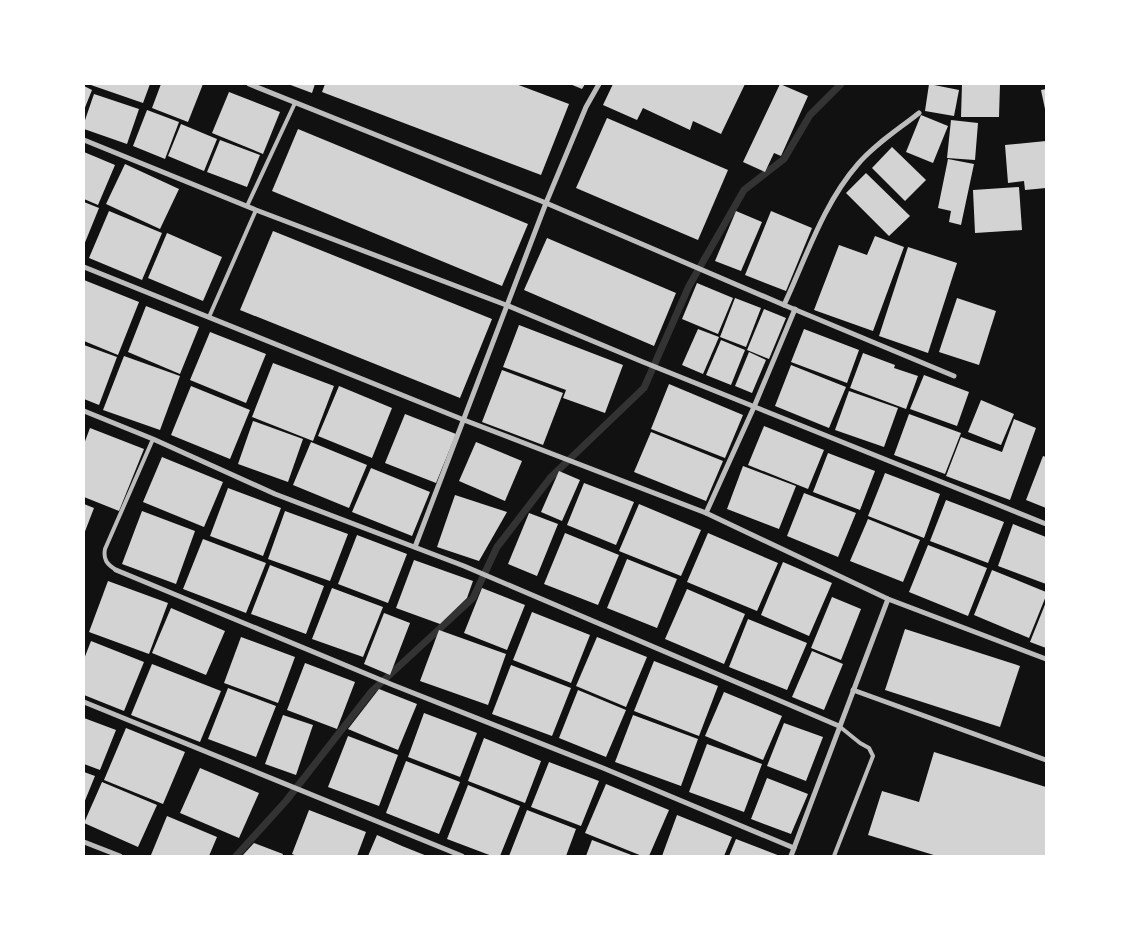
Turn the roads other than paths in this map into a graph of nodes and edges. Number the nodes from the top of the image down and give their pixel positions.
1 (250, 84) edge
2 (599, 84) edge
3 (295, 103) junction
4 (919, 113) dead end
5 (84, 140) edge
6 (546, 203) junction
7 (247, 206) junction
8 (256, 210) junction
9 (84, 267) edge
10 (506, 305) junction
11 (784, 305) junction
12 (795, 309) junction
13 (209, 317) junction
14 (954, 376) dead end
15 (754, 407) junction
16 (84, 411) edge
17 (464, 420) junction
18 (153, 439) junction
19 (706, 513) junction
20 (1046, 524) edge
21 (415, 547) junction
22 (116, 570) joint
23 (888, 598) junction
24 (1046, 659) edge
25 (853, 690) junction
26 (84, 702) edge
27 (839, 726) junction
28 (1046, 760) edge
29 (84, 842) edge
30 (794, 848) junction
31 (120, 856) edge
32 (462, 856) edge
33 (791, 856) edge
34 (834, 856) edge

1 - 3 street
2 - 6 street
3 - 6 street
3 - 7 lane
4 - 11 street
5 - 7 street
6 - 10 street
6 - 11 street
7 - 8 street
8 - 10 street
8 - 13 lane
9 - 13 street
10 - 15 street
10 - 17 street
11 - 12 street
12 - 14 street
12 - 15 street
13 - 17 street
15 - 19 street
15 - 20 street
16 - 18 street
17 - 19 street
17 - 21 street
18 - 21 street
18 - 22 lane
19 - 23 street
21 - 27 street
22 - 30 street
23 - 24 street
23 - 25 street
25 - 27 street
25 - 28 street
26 - 32 street
27 - 30 street
27 - 34 lane
29 - 31 street
30 - 33 street

